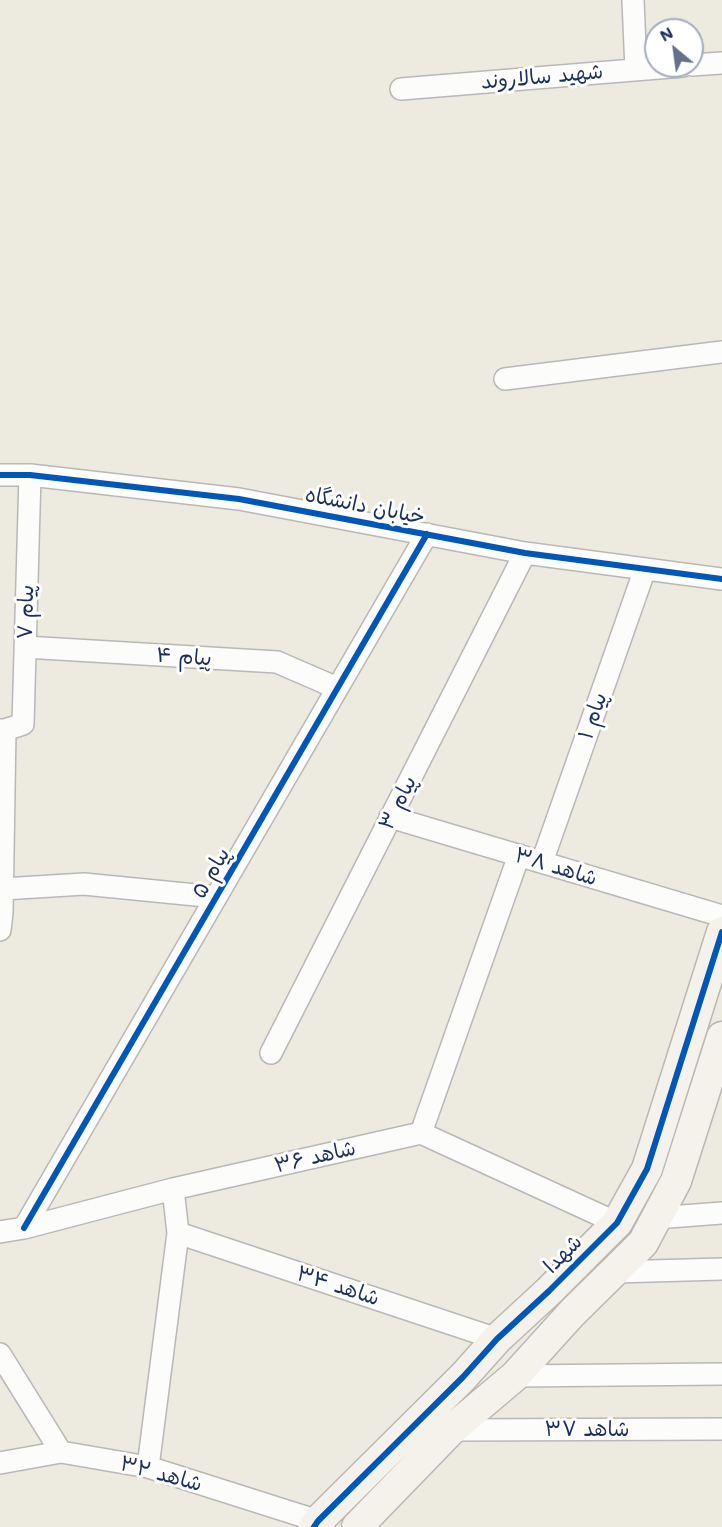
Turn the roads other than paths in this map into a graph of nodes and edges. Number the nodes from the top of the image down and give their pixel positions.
1 (633, 0) edge
2 (722, 63) edge
3 (704, 64) edge
4 (644, 69) edge
5 (636, 70) junction
6 (401, 89) dead end
7 (722, 352) edge
8 (505, 379) dead end
9 (0, 475) edge
10 (30, 475) junction
11 (427, 534) junction
12 (525, 553) junction
13 (645, 569) junction
14 (722, 579) edge
15 (25, 647) junction
16 (338, 688) junction
17 (3, 730) edge
18 (390, 817) junction
19 (519, 855) junction
20 (542, 862) junction
21 (3, 888) junction
22 (216, 897) junction
23 (722, 916) edge
24 (0, 930) edge
25 (722, 932) edge
26 (721, 1046) edge
27 (271, 1053) dead end
28 (421, 1133) junction
29 (173, 1189) junction
30 (722, 1213) edge
31 (656, 1218) junction
32 (617, 1223) junction
33 (24, 1228) junction
34 (0, 1232) edge
35 (178, 1233) junction
36 (722, 1269) edge
37 (615, 1272) junction
38 (497, 1339) junction
39 (0, 1354) edge
40 (722, 1374) edge
41 (515, 1377) junction
42 (722, 1429) edge
43 (451, 1431) junction
44 (61, 1452) junction
45 (0, 1463) edge
46 (148, 1467) junction
47 (316, 1524) edge
48 (357, 1527) edge

1 - 5 street
2 - 3 street
4 - 5 street, شهید سالاروند
5 - 6 street, شهید سالاروند
7 - 8 street
9 - 10 street, خیابان دانشگاه
10 - 11 street, خیابان دانشگاه
10 - 15 street, پیام ۷
11 - 12 street, خیابان دانشگاه
11 - 16 street, پیام ۵
12 - 13 street, خیابان دانشگاه
12 - 18 street, پیام ۳
13 - 14 street, خیابان دانشگاه
13 - 20 street, پیام ۱
15 - 16 street, پیام ۴
15 - 17 street, پیام ۷
16 - 22 street, پیام ۵
17 - 21 street
18 - 19 street, شاهد ۳۸
18 - 27 street, پیام ۳
19 - 20 street, شاهد ۳۸
19 - 28 street
20 - 23 street, شاهد ۳۸
21 - 22 street
21 - 24 street
22 - 33 street, پیام ۵
25 - 32 street, شهدا
26 - 31 street
28 - 29 street, شاهد ۳۶
28 - 32 street
29 - 33 street, شاهد ۳۶
29 - 35 street
30 - 31 street
31 - 37 street
32 - 38 street, شهدا
33 - 34 street, شاهد ۳۶
35 - 38 street, شاهد ۳۴
35 - 46 street
36 - 37 street
37 - 41 street
38 - 47 street, شهدا
39 - 44 street
40 - 41 street
41 - 43 street
42 - 43 street, شاهد ۳۷
43 - 48 street
44 - 45 street, شاهد ۳۲
44 - 46 street, شاهد ۳۲
46 - 47 street, شاهد ۳۲

